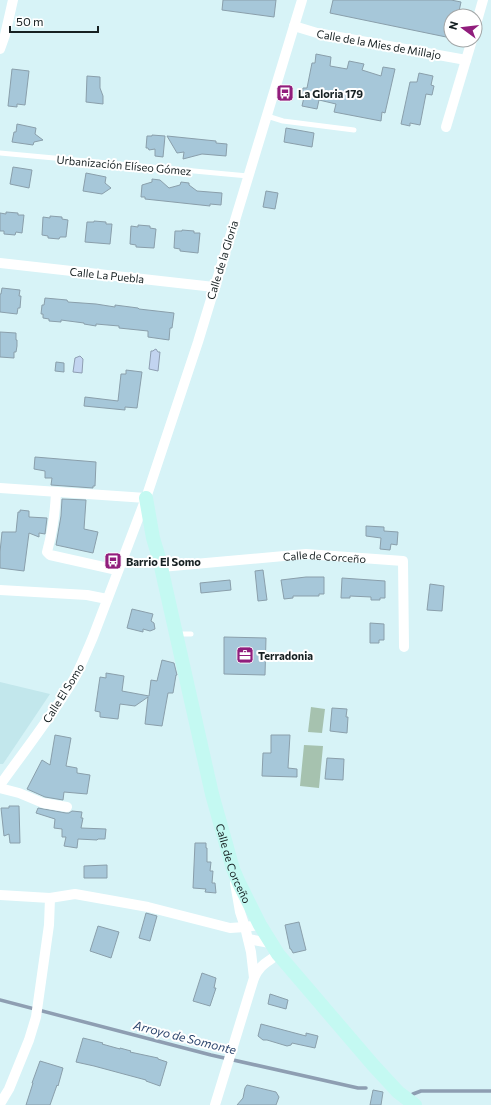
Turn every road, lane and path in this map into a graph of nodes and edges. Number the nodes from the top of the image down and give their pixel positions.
1 (13, 0) edge
2 (302, 0) edge
3 (294, 26) junction
4 (470, 48) edge
5 (0, 49) edge
6 (466, 60) junction
7 (266, 116) junction
8 (446, 127) dead end
9 (354, 130) dead end
10 (0, 153) edge
11 (248, 176) junction
12 (0, 263) edge
13 (214, 287) junction
14 (0, 488) edge
15 (56, 492) junction
16 (146, 498) junction
17 (138, 519) junction
18 (152, 538) junction
19 (161, 567) junction
20 (118, 570) junction
21 (0, 590) edge
22 (106, 599) junction
23 (176, 634) junction
24 (191, 634) dead end
25 (404, 647) dead end
26 (0, 784) edge
27 (0, 788) edge
28 (67, 807) dead end
29 (233, 869) junction
30 (0, 895) edge
31 (50, 898) junction
32 (260, 925) junction
33 (245, 927) junction
34 (248, 939) junction
35 (274, 949) junction
36 (254, 978) junction
37 (0, 1104) edge
38 (215, 1105) edge
39 (415, 1105) edge

1 - 5 street
2 - 3 street, Calle de la Gloria
3 - 6 street, Calle de la Mies de Millajo
3 - 7 street, Calle de la Gloria
4 - 6 street
6 - 8 street
7 - 9 lane
7 - 11 street, Calle de la Gloria
10 - 11 lane, Urbanización Elíseo Gómez
11 - 13 street, Calle de la Gloria
12 - 13 street, Calle La Puebla
13 - 16 street, Calle de la Gloria
14 - 15 street
15 - 16 street
15 - 20 street
16 - 17 street, Calle de la Gloria
16 - 18 main road, Calle de Corceño
17 - 18 main road, Calle de Corceño
17 - 20 street, Calle El Somo
18 - 19 main road, Calle de Corceño
19 - 23 main road, Calle de Corceño
19 - 25 street, Calle de Corceño
20 - 22 street, Calle El Somo
21 - 22 street
22 - 26 street, Calle El Somo
23 - 24 lane
23 - 29 main road, Calle de Corceño
27 - 28 street
29 - 32 main road, Calle de Corceño
29 - 33 street
30 - 31 street
31 - 33 street
31 - 37 street
32 - 33 street
32 - 35 main road, Calle de Corceño
33 - 34 street
34 - 35 street
34 - 36 street
35 - 36 street
35 - 39 main road, Calle de Corceño
36 - 38 street

